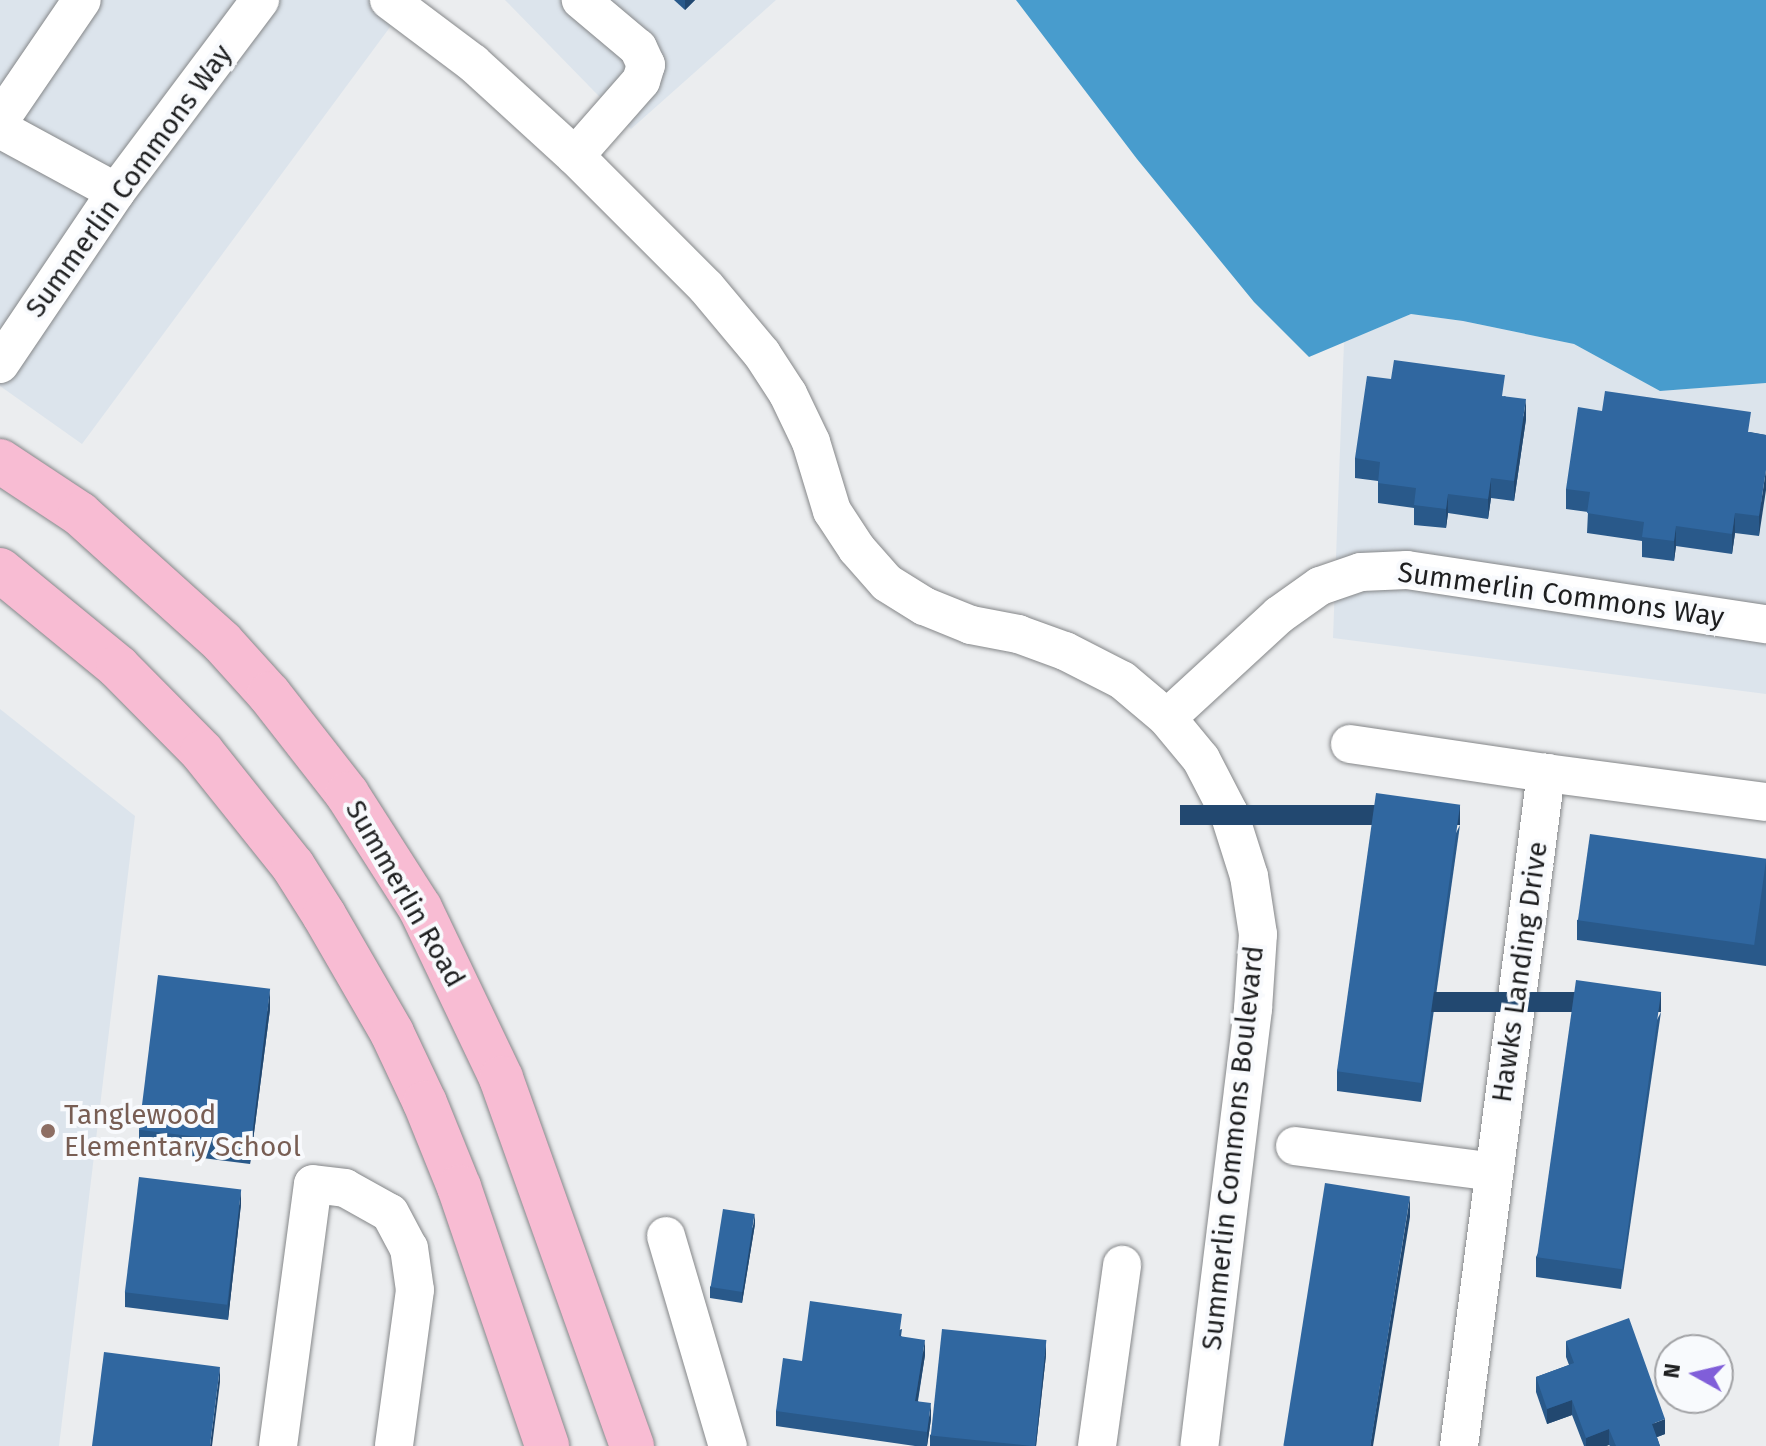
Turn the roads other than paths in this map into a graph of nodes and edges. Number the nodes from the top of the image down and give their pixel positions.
1 (82, 0) edge
2 (260, 0) edge
3 (389, 0) edge
4 (581, 0) edge
5 (0, 120) edge
6 (0, 129) edge
7 (575, 156) junction
8 (116, 192) junction
9 (0, 364) edge
10 (0, 461) edge
11 (0, 570) edge
12 (1766, 624) edge
13 (1167, 718) junction
14 (1350, 744) dead end
15 (1546, 773) junction
16 (1766, 802) edge
17 (1295, 1146) dead end
18 (1494, 1172) junction
19 (666, 1236) dead end
20 (1122, 1265) dead end
21 (278, 1446) edge
22 (394, 1446) edge
23 (547, 1446) edge
24 (632, 1446) edge
25 (728, 1446) edge
26 (1097, 1446) edge
27 (1199, 1446) edge
28 (1459, 1446) edge

1 - 5 street
2 - 8 street, Summerlin Commons Way
3 - 7 street, Summerlin Commons Boulevard
4 - 7 street
6 - 8 street
7 - 13 street, Summerlin Commons Boulevard
8 - 9 street, Summerlin Commons Way
10 - 24 main road, Summerlin Road
11 - 23 main road
12 - 13 street, Summerlin Commons Way
13 - 27 street, Summerlin Commons Boulevard
14 - 15 street
15 - 16 street
15 - 18 street, Hawks Landing Drive
17 - 18 street
18 - 28 street, Hawks Landing Drive
19 - 25 street
20 - 26 street
21 - 22 street

